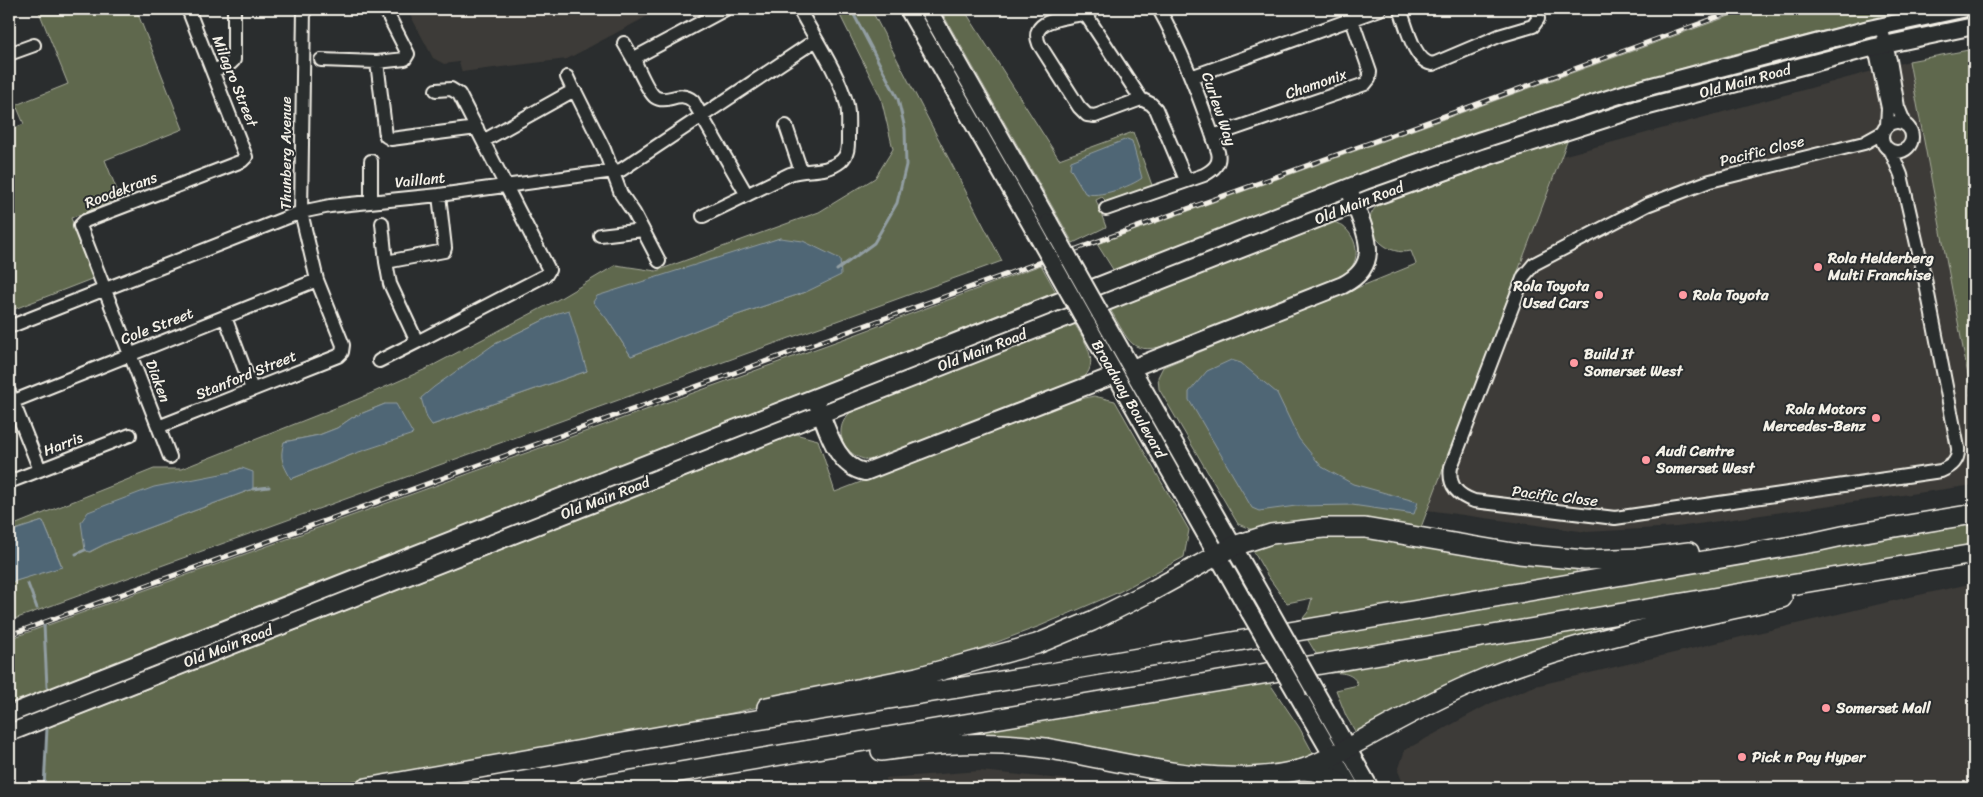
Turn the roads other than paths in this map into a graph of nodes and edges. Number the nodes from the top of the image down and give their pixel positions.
1 (188, 9) edge
2 (234, 9) edge
3 (304, 9) edge
4 (385, 9) edge
5 (726, 9) edge
6 (799, 9) edge
7 (908, 9) edge
8 (928, 9) edge
9 (1159, 9) edge
10 (1376, 9) edge
11 (1400, 9) edge
12 (1537, 9) edge
13 (1962, 9) edge
14 (1352, 20) junction
15 (1881, 26) junction
16 (1974, 26) edge
17 (816, 40) junction
18 (624, 44) dead end
19 (34, 45) dead end
20 (1880, 46) junction
21 (9, 54) edge
22 (321, 60) dead end
23 (377, 62) junction
24 (635, 62) junction
25 (213, 71) junction
26 (567, 77) dead end
27 (1191, 77) junction
28 (436, 90) dead end
29 (574, 92) junction
30 (1141, 99) junction
31 (703, 116) junction
32 (1905, 124) junction
33 (786, 126) dead end
34 (477, 128) junction
35 (1885, 129) junction
36 (1213, 136) junction
37 (483, 142) junction
38 (1864, 143) junction
39 (1888, 148) junction
40 (1906, 149) junction
41 (371, 161) dead end
42 (238, 162) joint
43 (801, 171) junction
44 (613, 172) junction
45 (1901, 175) junction
46 (1186, 180) junction
47 (505, 186) junction
48 (1349, 187) junction
49 (439, 195) junction
50 (746, 196) junction
51 (371, 202) junction
52 (1354, 204) junction
53 (1106, 209) dead end
54 (301, 212) junction
55 (703, 216) dead end
56 (382, 223) dead end
57 (643, 230) junction
58 (600, 235) dead end
59 (659, 261) dead end
60 (386, 262) junction
61 (317, 280) junction
62 (105, 288) junction
63 (224, 317) junction
64 (9, 327) edge
65 (417, 342) junction
66 (343, 350) joint
67 (130, 354) junction
68 (379, 361) dead end
69 (1132, 368) junction
70 (1115, 375) junction
71 (252, 389) junction
72 (814, 398) junction
73 (10, 399) edge
74 (821, 413) junction
75 (158, 427) junction
76 (130, 435) dead end
77 (170, 457) dead end
78 (40, 470) junction
79 (9, 482) edge
80 (1974, 514) edge
81 (1848, 535) junction
82 (1226, 550) junction
83 (1974, 554) edge
84 (1916, 564) junction
85 (9, 714) edge
86 (707, 728) junction
87 (9, 733) edge
88 (1340, 752) junction
89 (1298, 770) junction
90 (685, 772) junction
91 (366, 788) edge
92 (586, 788) edge
93 (1343, 788) edge
94 (1351, 788) edge
95 (1370, 788) edge

1 - 25 street, Milagro Street
2 - 25 street
3 - 54 street, Thunberg Avenue
4 - 23 street
5 - 24 street
6 - 17 street
7 - 70 main road, Broadway Boulevard, bridge
8 - 69 main road, Broadway Boulevard, bridge
9 - 27 street, Curlew Way
10 - 14 street
11 - 12 street
13 - 15 main road, Old Main Road
14 - 27 street
14 - 36 street, Chamonix
15 - 20 street
15 - 48 main road, Old Main Road
16 - 20 main road, Old Main Road
17 - 31 street, Vaillant
17 - 43 street
18 - 24 street
19 - 21 street
20 - 32 street
20 - 35 street
20 - 52 main road, Old Main Road
22 - 23 street
23 - 34 street
24 - 31 street
25 - 42 street, Milagro Street
26 - 29 street
27 - 36 street, Curlew Way
28 - 34 street
29 - 37 street
29 - 44 street
30 - 30 street
30 - 46 street
31 - 44 street, Vaillant
31 - 50 street
32 - 35 street
32 - 40 street
33 - 43 street
34 - 37 street
35 - 38 street
35 - 39 street
36 - 46 street, Curlew Way
37 - 47 street
38 - 39 street
38 - 45 street, Pacific Close
39 - 40 street
39 - 45 street
40 - 45 street
41 - 51 street
42 - 62 street, Roodekrans
43 - 50 street
44 - 47 street, Vaillant
44 - 57 street
46 - 53 street, Curlew Way
47 - 49 street, Vaillant
47 - 65 street
48 - 52 main road
48 - 72 main road, Old Main Road
49 - 51 street, Vaillant
49 - 60 street
50 - 55 street
51 - 54 street, Vaillant
52 - 69 main road
52 - 74 main road, Old Main Road
54 - 61 street, Thunberg Avenue
54 - 62 street, Vaillant
56 - 60 street
57 - 58 street
57 - 59 street
60 - 65 street
61 - 63 street, Cole Street
61 - 66 street, Thunberg Avenue
62 - 64 street, Vaillant
62 - 67 street, Diaken
63 - 67 street, Cole Street
63 - 71 street
65 - 68 street
66 - 71 street, Stanford Street
67 - 73 street, Cole Street
67 - 75 street, Diaken
69 - 82 main road, Broadway Boulevard
70 - 74 main road
70 - 82 main road, Broadway Boulevard
71 - 75 street, Stanford Street
72 - 74 main road
72 - 85 main road, Old Main Road
73 - 78 street
74 - 87 main road, Old Main Road
75 - 77 street, Diaken
76 - 78 street, Harris
78 - 79 street, Harris
80 - 81 highway
81 - 82 highway
81 - 86 highway
82 - 86 highway
82 - 88 main road, Broadway Boulevard, bridge
82 - 88 main road, Broadway Boulevard, bridge
83 - 84 highway
84 - 88 highway
84 - 90 highway
86 - 91 highway
88 - 89 highway
88 - 94 main road, Broadway Boulevard
88 - 95 main road, Broadway Boulevard
89 - 90 highway
89 - 93 highway
90 - 92 highway

